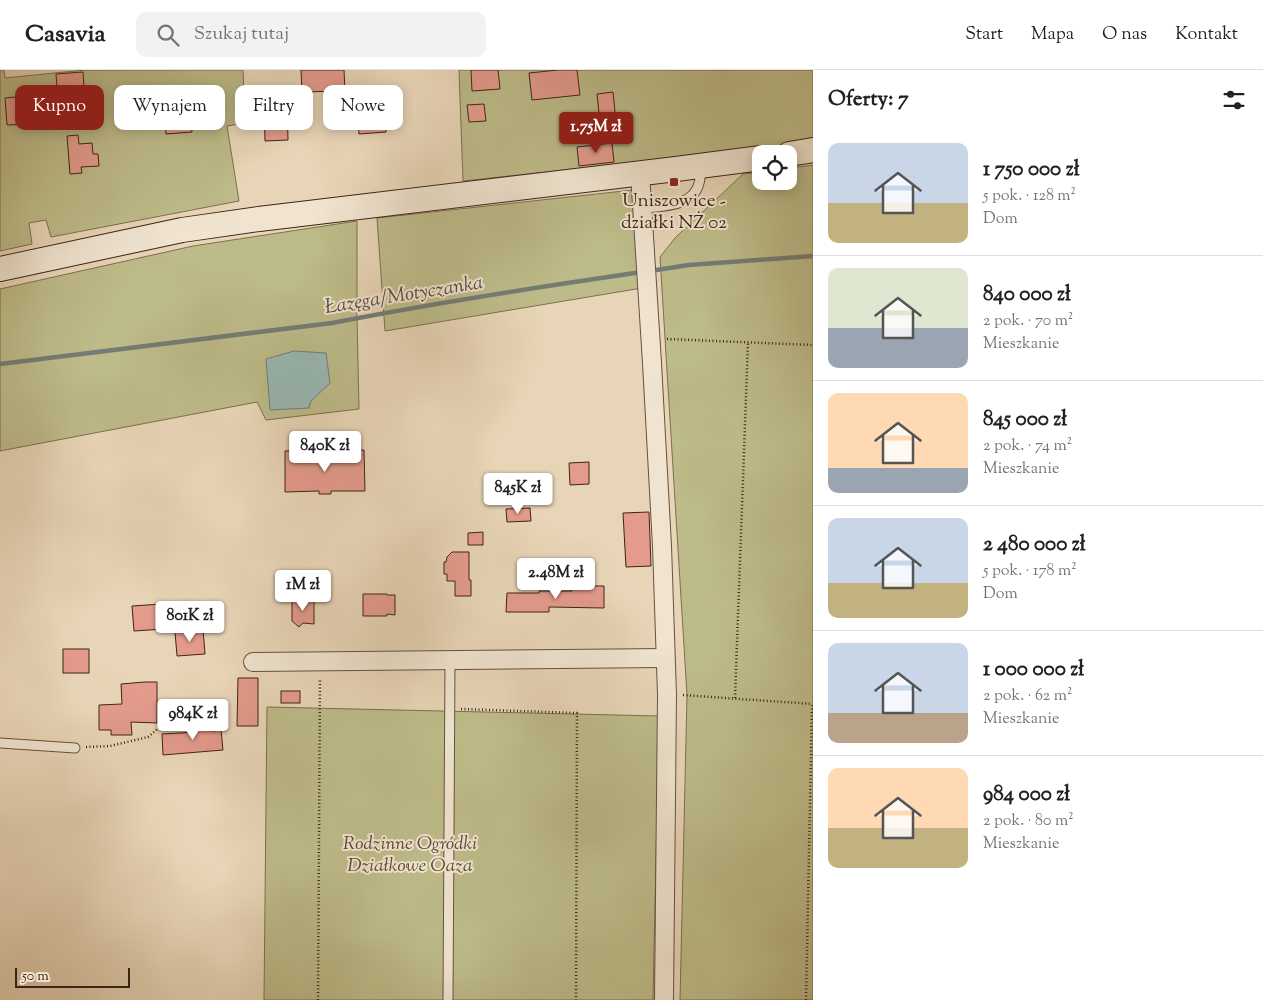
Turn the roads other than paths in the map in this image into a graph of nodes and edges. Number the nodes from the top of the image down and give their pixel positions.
1 (813, 150) edge
2 (797, 153) edge
3 (752, 159) edge
4 (700, 166) junction
5 (640, 173) junction
6 (643, 208) junction
7 (0, 269) edge
8 (665, 658) junction
9 (450, 660) junction
10 (253, 662) dead end
11 (0, 743) edge
12 (75, 748) road end
13 (448, 1000) edge
14 (664, 1000) edge

1 - 2 street
3 - 4 street
4 - 5 street
4 - 6 lane
5 - 6 street
5 - 7 street
6 - 8 street
8 - 9 street
8 - 14 street
9 - 10 street
9 - 13 lane
11 - 12 lane

